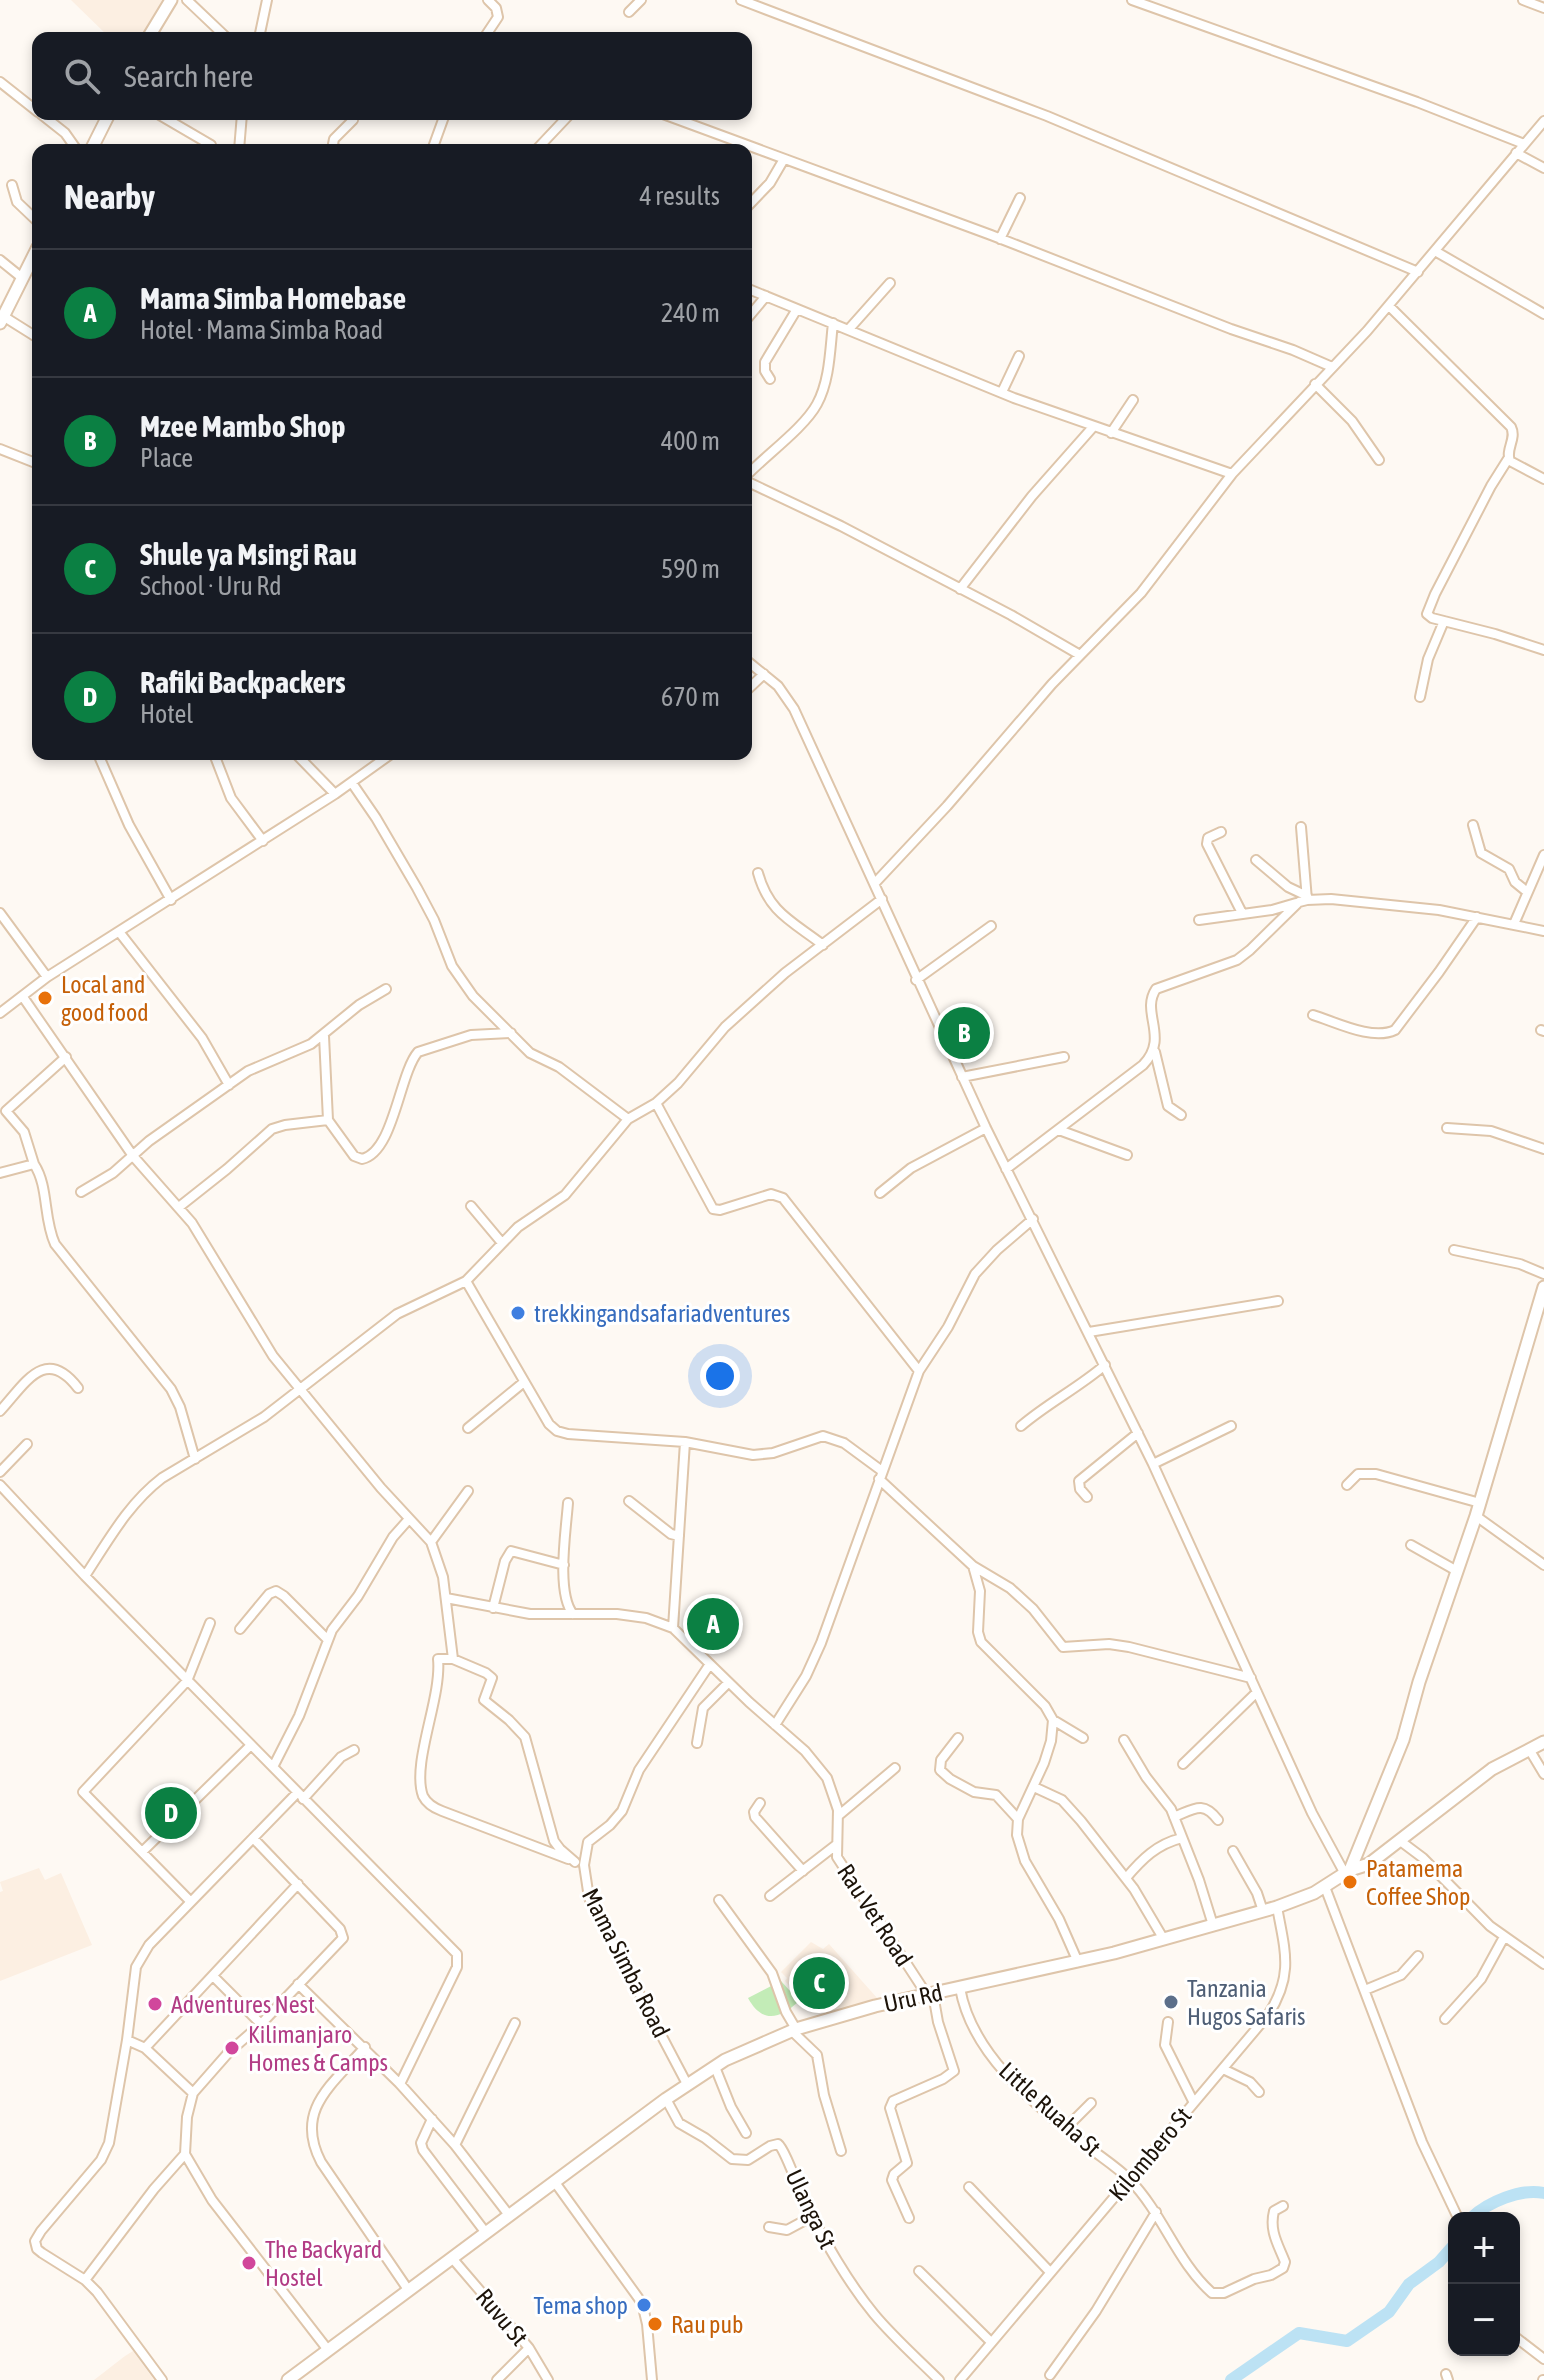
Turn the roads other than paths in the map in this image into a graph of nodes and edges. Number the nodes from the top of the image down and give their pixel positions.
1 (171, 0) edge
2 (187, 0) edge
3 (267, 0) edge
4 (488, 0) edge
5 (641, 0) edge
6 (741, 0) edge
7 (1132, 0) edge
8 (1523, 0) edge
9 (1544, 8) edge
10 (629, 12) dead end
11 (152, 32) edge
12 (221, 32) edge
13 (260, 32) edge
14 (488, 32) edge
15 (0, 82) edge
16 (32, 107) edge
17 (48, 120) edge
18 (106, 120) edge
19 (168, 120) edge
20 (242, 120) edge
21 (353, 120) dead end
22 (443, 120) edge
23 (564, 120) edge
24 (679, 120) edge
25 (1544, 121) edge
26 (73, 144) edge
27 (94, 144) edge
28 (209, 144) edge
29 (240, 144) edge
30 (334, 144) edge
31 (434, 144) edge
32 (542, 144) edge
33 (744, 144) edge
34 (1524, 144) junction
35 (752, 147) edge
36 (1516, 153) junction
37 (784, 159) junction
38 (1544, 168) edge
39 (12, 185) dead end
40 (1020, 198) dead end
41 (752, 202) edge
42 (32, 216) edge
43 (1000, 239) junction
44 (1435, 251) junction
45 (32, 258) edge
46 (0, 260) edge
47 (1418, 272) junction
48 (21, 277) junction
49 (890, 283) dead end
50 (752, 290) edge
51 (766, 296) junction
52 (1389, 306) junction
53 (797, 309) junction
54 (752, 313) edge
55 (1544, 314) edge
56 (2, 320) edge
57 (833, 323) junction
58 (849, 329) junction
59 (32, 335) edge
60 (1019, 356) dead end
61 (1332, 367) junction
62 (770, 379) dead end
63 (1315, 384) junction
64 (1002, 392) junction
65 (1133, 400) dead end
66 (1093, 427) junction
67 (1111, 433) junction
68 (0, 449) edge
69 (1508, 459) junction
70 (1379, 460) dead end
71 (32, 462) edge
72 (752, 473) edge
73 (1232, 474) junction
74 (1544, 479) edge
75 (752, 482) edge
76 (960, 589) junction
77 (1444, 621) junction
78 (1544, 650) edge
79 (1080, 655) junction
80 (752, 665) edge
81 (764, 674) junction
82 (752, 685) edge
83 (1420, 697) dead end
84 (101, 760) edge
85 (216, 760) edge
86 (302, 760) edge
87 (383, 760) edge
88 (352, 783) junction
89 (335, 794) junction
90 (1473, 825) dead end
91 (1301, 827) dead end
92 (1221, 832) dead end
93 (263, 841) junction
94 (1544, 855) edge
95 (1256, 860) dead end
96 (758, 873) dead end
97 (875, 883) junction
98 (1526, 891) junction
99 (882, 899) junction
100 (171, 900) junction
101 (1304, 900) junction
102 (0, 913) edge
103 (1242, 913) junction
104 (1477, 917) junction
105 (1199, 920) dead end
106 (1514, 924) junction
107 (991, 926) dead end
108 (1544, 931) edge
109 (120, 933) junction
110 (823, 945) junction
111 (47, 977) junction
112 (916, 980) junction
113 (386, 989) dead end
114 (23, 997) junction
115 (0, 1013) edge
116 (1313, 1015) dead end
117 (511, 1033) junction
118 (324, 1036) junction
119 (1155, 1052) junction
120 (66, 1057) junction
121 (1064, 1057) dead end
122 (962, 1077) junction
123 (229, 1085) junction
124 (656, 1103) junction
125 (1181, 1115) dead end
126 (628, 1119) junction
127 (328, 1120) junction
128 (986, 1128) junction
129 (1447, 1128) dead end
130 (1059, 1130) junction
131 (1544, 1149) edge
132 (1127, 1155) dead end
133 (133, 1156) junction
134 (34, 1164) junction
135 (1006, 1169) junction
136 (0, 1173) edge
137 (81, 1192) dead end
138 (880, 1193) dead end
139 (471, 1206) dead end
140 (179, 1207) junction
141 (1033, 1219) junction
142 (502, 1243) junction
143 (1454, 1250) dead end
144 (1544, 1274) edge
145 (466, 1281) junction
146 (1544, 1287) edge
147 (1278, 1301) dead end
148 (1089, 1332) junction
149 (1105, 1365) junction
150 (919, 1371) junction
151 (524, 1382) junction
152 (78, 1388) dead end
153 (299, 1388) junction
154 (0, 1411) edge
155 (1021, 1426) dead end
156 (1231, 1426) dead end
157 (468, 1428) dead end
158 (1138, 1433) junction
159 (685, 1442) junction
160 (27, 1444) dead end
161 (195, 1459) junction
162 (1153, 1464) junction
163 (0, 1472) edge
164 (881, 1475) junction
165 (0, 1485) edge
166 (1347, 1485) dead end
167 (468, 1491) dead end
168 (1087, 1497) dead end
169 (629, 1501) dead end
170 (568, 1503) dead end
171 (1480, 1503) junction
172 (1476, 1516) junction
173 (409, 1519) junction
174 (679, 1536) junction
175 (431, 1542) junction
176 (1411, 1545) dead end
177 (564, 1565) junction
178 (1544, 1565) edge
179 (973, 1566) junction
180 (1457, 1571) junction
181 (85, 1576) junction
182 (446, 1598) junction
183 (493, 1608) junction
184 (573, 1614) junction
185 (210, 1623) dead end
186 (673, 1628) junction
187 (240, 1629) dead end
188 (328, 1640) junction
189 (453, 1659) junction
190 (710, 1664) junction
191 (1251, 1678) junction
192 (187, 1681) junction
193 (728, 1683) junction
194 (1257, 1692) junction
195 (1053, 1720) junction
196 (775, 1725) junction
197 (958, 1738) dead end
198 (1083, 1738) dead end
199 (1124, 1740) dead end
200 (1544, 1742) edge
201 (697, 1743) dead end
202 (251, 1745) junction
203 (1529, 1749) junction
204 (354, 1750) dead end
205 (1183, 1764) dead end
206 (273, 1767) junction
207 (895, 1768) dead end
208 (1544, 1774) edge
209 (1034, 1787) junction
210 (300, 1796) junction
211 (760, 1803) dead end
212 (838, 1816) junction
213 (1174, 1817) junction
214 (1018, 1819) junction
215 (1218, 1820) dead end
216 (253, 1838) junction
217 (1182, 1838) junction
218 (1399, 1840) junction
219 (836, 1845) junction
220 (1233, 1851) dead end
221 (142, 1852) junction
222 (579, 1863) junction
223 (803, 1871) junction
224 (1347, 1872) junction
225 (1126, 1878) junction
226 (298, 1884) junction
227 (1325, 1887) junction
228 (770, 1896) dead end
229 (719, 1900) dead end
230 (190, 1901) junction
231 (1277, 1907) junction
232 (1263, 1911) junction
233 (1213, 1925) junction
234 (1504, 1937) junction
235 (1163, 1938) junction
236 (1418, 1956) dead end
237 (1078, 1962) junction
238 (1544, 1964) edge
239 (213, 1976) junction
240 (298, 1984) junction
241 (960, 1988) junction
242 (1365, 1990) junction
243 (930, 1994) junction
244 (1445, 2019) dead end
245 (1168, 2022) dead end
246 (515, 2023) dead end
247 (261, 2024) junction
248 (794, 2030) junction
249 (127, 2040) junction
250 (365, 2047) junction
251 (145, 2048) junction
252 (715, 2067) junction
253 (1223, 2069) junction
254 (400, 2084) junction
255 (687, 2084) junction
256 (1259, 2092) dead end
257 (193, 2093) junction
258 (666, 2099) junction
259 (1193, 2101) junction
260 (1091, 2103) dead end
261 (432, 2119) junction
262 (1066, 2128) junction
263 (746, 2133) dead end
264 (455, 2145) junction
265 (841, 2151) dead end
266 (185, 2154) junction
267 (1129, 2179) junction
268 (554, 2181) junction
269 (969, 2187) dead end
270 (1283, 2206) dead end
271 (1156, 2212) junction
272 (1455, 2212) edge
273 (509, 2215) junction
274 (813, 2216) junction
275 (909, 2218) dead end
276 (769, 2227) dead end
277 (486, 2233) junction
278 (452, 2258) junction
279 (919, 2271) dead end
280 (1050, 2272) junction
281 (85, 2280) junction
282 (409, 2291) junction
283 (1520, 2341) edge
284 (991, 2342) junction
285 (529, 2348) junction
286 (328, 2350) junction
287 (1544, 2359) edge
288 (1050, 2375) dead end
289 (291, 2379) edge
290 (162, 2380) edge
291 (497, 2380) edge
292 (548, 2380) edge
293 (652, 2380) edge
294 (939, 2380) edge
295 (960, 2380) edge

1 - 11 street
2 - 12 street
3 - 13 street
4 - 14 street
5 - 10 street
6 - 47 street
7 - 34 street
8 - 9 street
15 - 16 street
17 - 26 street
18 - 27 street
19 - 28 street
20 - 29 street
21 - 30 street
22 - 31 street
23 - 32 street
24 - 33 street
25 - 34 street
34 - 36 street
35 - 37 street
36 - 38 street
36 - 44 street
37 - 41 street
37 - 43 street
39 - 42 street
40 - 43 street
43 - 61 street
44 - 47 street
44 - 55 street
45 - 48 street
46 - 48 street
47 - 52 street
48 - 56 street
49 - 58 street
50 - 51 street
51 - 53 street
51 - 54 street
52 - 61 street
52 - 69 street
53 - 57 street
53 - 62 street
56 - 59 street
57 - 58 street
57 - 72 street
58 - 64 street
60 - 64 street
61 - 63 street
63 - 70 street
63 - 73 street
64 - 66 street
65 - 67 street
66 - 67 street
66 - 76 street
67 - 73 street
68 - 71 street
69 - 74 street
69 - 77 street
73 - 79 street
75 - 76 street
76 - 79 street
77 - 78 street
77 - 83 street
79 - 97 street
80 - 81 street
81 - 82 street
81 - 97 street
84 - 100 street
85 - 93 street
86 - 89 street
87 - 88 street
88 - 89 street
88 - 117 street
89 - 93 street
90 - 98 street
91 - 101 street
92 - 103 street
93 - 100 street
94 - 98 street
95 - 101 street
96 - 110 street
97 - 99 street
98 - 106 street
99 - 110 street
99 - 112 street
100 - 109 street
101 - 103 street
101 - 104 street
101 - 119 street
102 - 111 street
103 - 105 street
104 - 106 street
104 - 116 street
106 - 108 street
107 - 112 street
109 - 111 street
109 - 123 street
110 - 124 street
111 - 114 street
112 - 122 street
113 - 118 street
114 - 115 street
114 - 120 street
117 - 126 street
117 - 127 street
118 - 123 street
118 - 127 street
119 - 125 street
119 - 130 street
120 - 133 street
120 - 134 street
121 - 122 street
122 - 128 street
123 - 133 street
124 - 126 street
124 - 150 street
126 - 142 street
127 - 140 street
128 - 135 street
128 - 138 street
129 - 131 street
130 - 132 street
130 - 135 street
133 - 137 street
133 - 140 street
134 - 136 street
134 - 161 street
135 - 141 street
139 - 142 street
140 - 153 street
141 - 148 street
141 - 150 street
142 - 145 street
143 - 144 street
145 - 151 street
145 - 153 street
146 - 171 street
147 - 148 street
148 - 149 street
149 - 155 street
149 - 158 street
150 - 164 street
151 - 157 street
151 - 159 street
152 - 154 street
153 - 161 street
153 - 173 street
156 - 162 street
158 - 162 street
158 - 168 street
159 - 164 street
159 - 174 street
160 - 163 street
161 - 181 street
162 - 191 street
164 - 179 street
164 - 196 street
165 - 181 street
166 - 171 street
167 - 175 street
169 - 174 street
170 - 177 street
171 - 172 street
172 - 178 street
172 - 180 street
173 - 175 street
173 - 188 street
174 - 186 street
175 - 182 street
176 - 180 street
177 - 183 street
177 - 184 street
179 - 191 street
179 - 195 street
180 - 224 street
181 - 192 street
182 - 183 street
182 - 189 street
183 - 184 street
184 - 186 street
185 - 192 street
186 - 190 street
187 - 188 street
188 - 206 street
189 - 222 street
189 - 222 street
190 - 193 street
190 - 222 street, Mama Simba Road
191 - 194 street
192 - 202 street
192 - 221 street
193 - 196 street, Rau Vet Road
193 - 201 street
194 - 205 street
194 - 224 street
195 - 198 street
195 - 209 street
196 - 212 street, Rau Vet Road
197 - 214 street
199 - 213 street
200 - 203 street, Uru Rd
202 - 206 street
202 - 221 street
203 - 208 street
203 - 218 street, Uru Rd
204 - 210 street
206 - 210 street
207 - 212 street
209 - 214 street
209 - 225 street
210 - 216 street
210 - 254 street
211 - 223 street
212 - 219 street, Rau Vet Road
213 - 215 street
213 - 217 street
214 - 237 street
216 - 226 street
216 - 230 street
217 - 225 street
217 - 233 street
218 - 224 street, Uru Rd
218 - 234 street
219 - 223 street
219 - 243 street, Rau Vet Road
220 - 232 street
221 - 230 street
222 - 255 street, Mama Simba Road
223 - 228 street
224 - 227 street, Uru Rd
225 - 235 street
226 - 239 street
226 - 240 street
227 - 231 street, Uru Rd
227 - 242 street
229 - 248 street
230 - 249 street
231 - 232 street, Uru Rd
231 - 253 street, Kilombero St
232 - 233 street, Uru Rd
233 - 235 street, Uru Rd
234 - 238 street
234 - 244 street
235 - 237 street, Uru Rd
236 - 242 street
237 - 241 street, Uru Rd
239 - 247 street
239 - 251 street
240 - 247 street
240 - 250 street
241 - 243 street, Uru Rd
241 - 262 street, Little Ruaha St
242 - 272 street
243 - 248 street, Uru Rd
243 - 275 street
245 - 259 street
246 - 264 street
247 - 257 street
248 - 252 street, Uru Rd
248 - 265 street
249 - 251 street
249 - 281 street
250 - 254 street
250 - 282 street
251 - 257 street
252 - 255 street, Uru Rd
252 - 263 street
253 - 256 street
253 - 259 street, Kilombero St
254 - 261 street
255 - 258 street, Uru Rd
257 - 266 street
258 - 268 street, Uru Rd
258 - 274 street, Ulanga St
259 - 267 street, Kilombero St
260 - 262 street
261 - 264 street
261 - 277 street
262 - 267 street, Little Ruaha St
264 - 273 street
266 - 281 street
266 - 286 street
267 - 271 street, Little Ruaha St
267 - 280 street, Kilombero St
268 - 273 street, Uru Rd
268 - 293 street
269 - 280 street
270 - 271 street, Little Ruaha St
271 - 288 street
273 - 277 street, Uru Rd
274 - 276 street
274 - 294 street, Ulanga St
277 - 278 street, Uru Rd
278 - 282 street, Uru Rd
278 - 285 street, Ruvu St
279 - 284 street
280 - 284 street, Kilombero St
281 - 290 street
282 - 286 street, Uru Rd
283 - 287 street
284 - 295 street, Kilombero St
285 - 291 street
285 - 292 street, Ruvu St
286 - 289 street, Uru Rd

